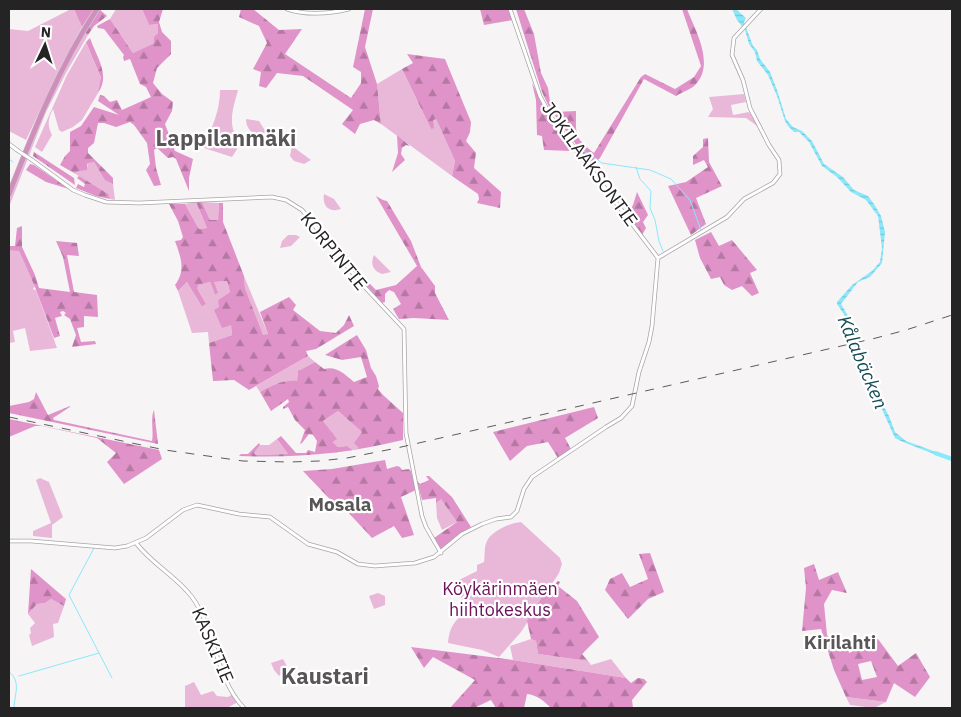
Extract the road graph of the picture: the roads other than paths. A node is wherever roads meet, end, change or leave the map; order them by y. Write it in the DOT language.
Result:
graph roads {
  1 [pos="97,9"];
  2 [pos="287,9"];
  3 [pos="349,9"];
  4 [pos="510,9"];
  5 [pos="761,9"];
  6 [pos="9,144"];
  7 [pos="9,194"];
  8 [pos="658,258"];
  9 [pos="9,541"];
  10 [pos="136,542"];
  11 [pos="441,553"];
  12 [pos="244,708"];
  1 -- 7 [label="highway"];
  2 -- 3 [label="street"];
  4 -- 8 [label="street, JOKILAAKSONTIE"];
  5 -- 8 [label="street"];
  6 -- 11 [label="street, KORPINTIE, bridge"];
  8 -- 11 [label="street"];
  9 -- 10 [label="street"];
  10 -- 11 [label="street"];
  10 -- 12 [label="street, KASKITIE"];
}
